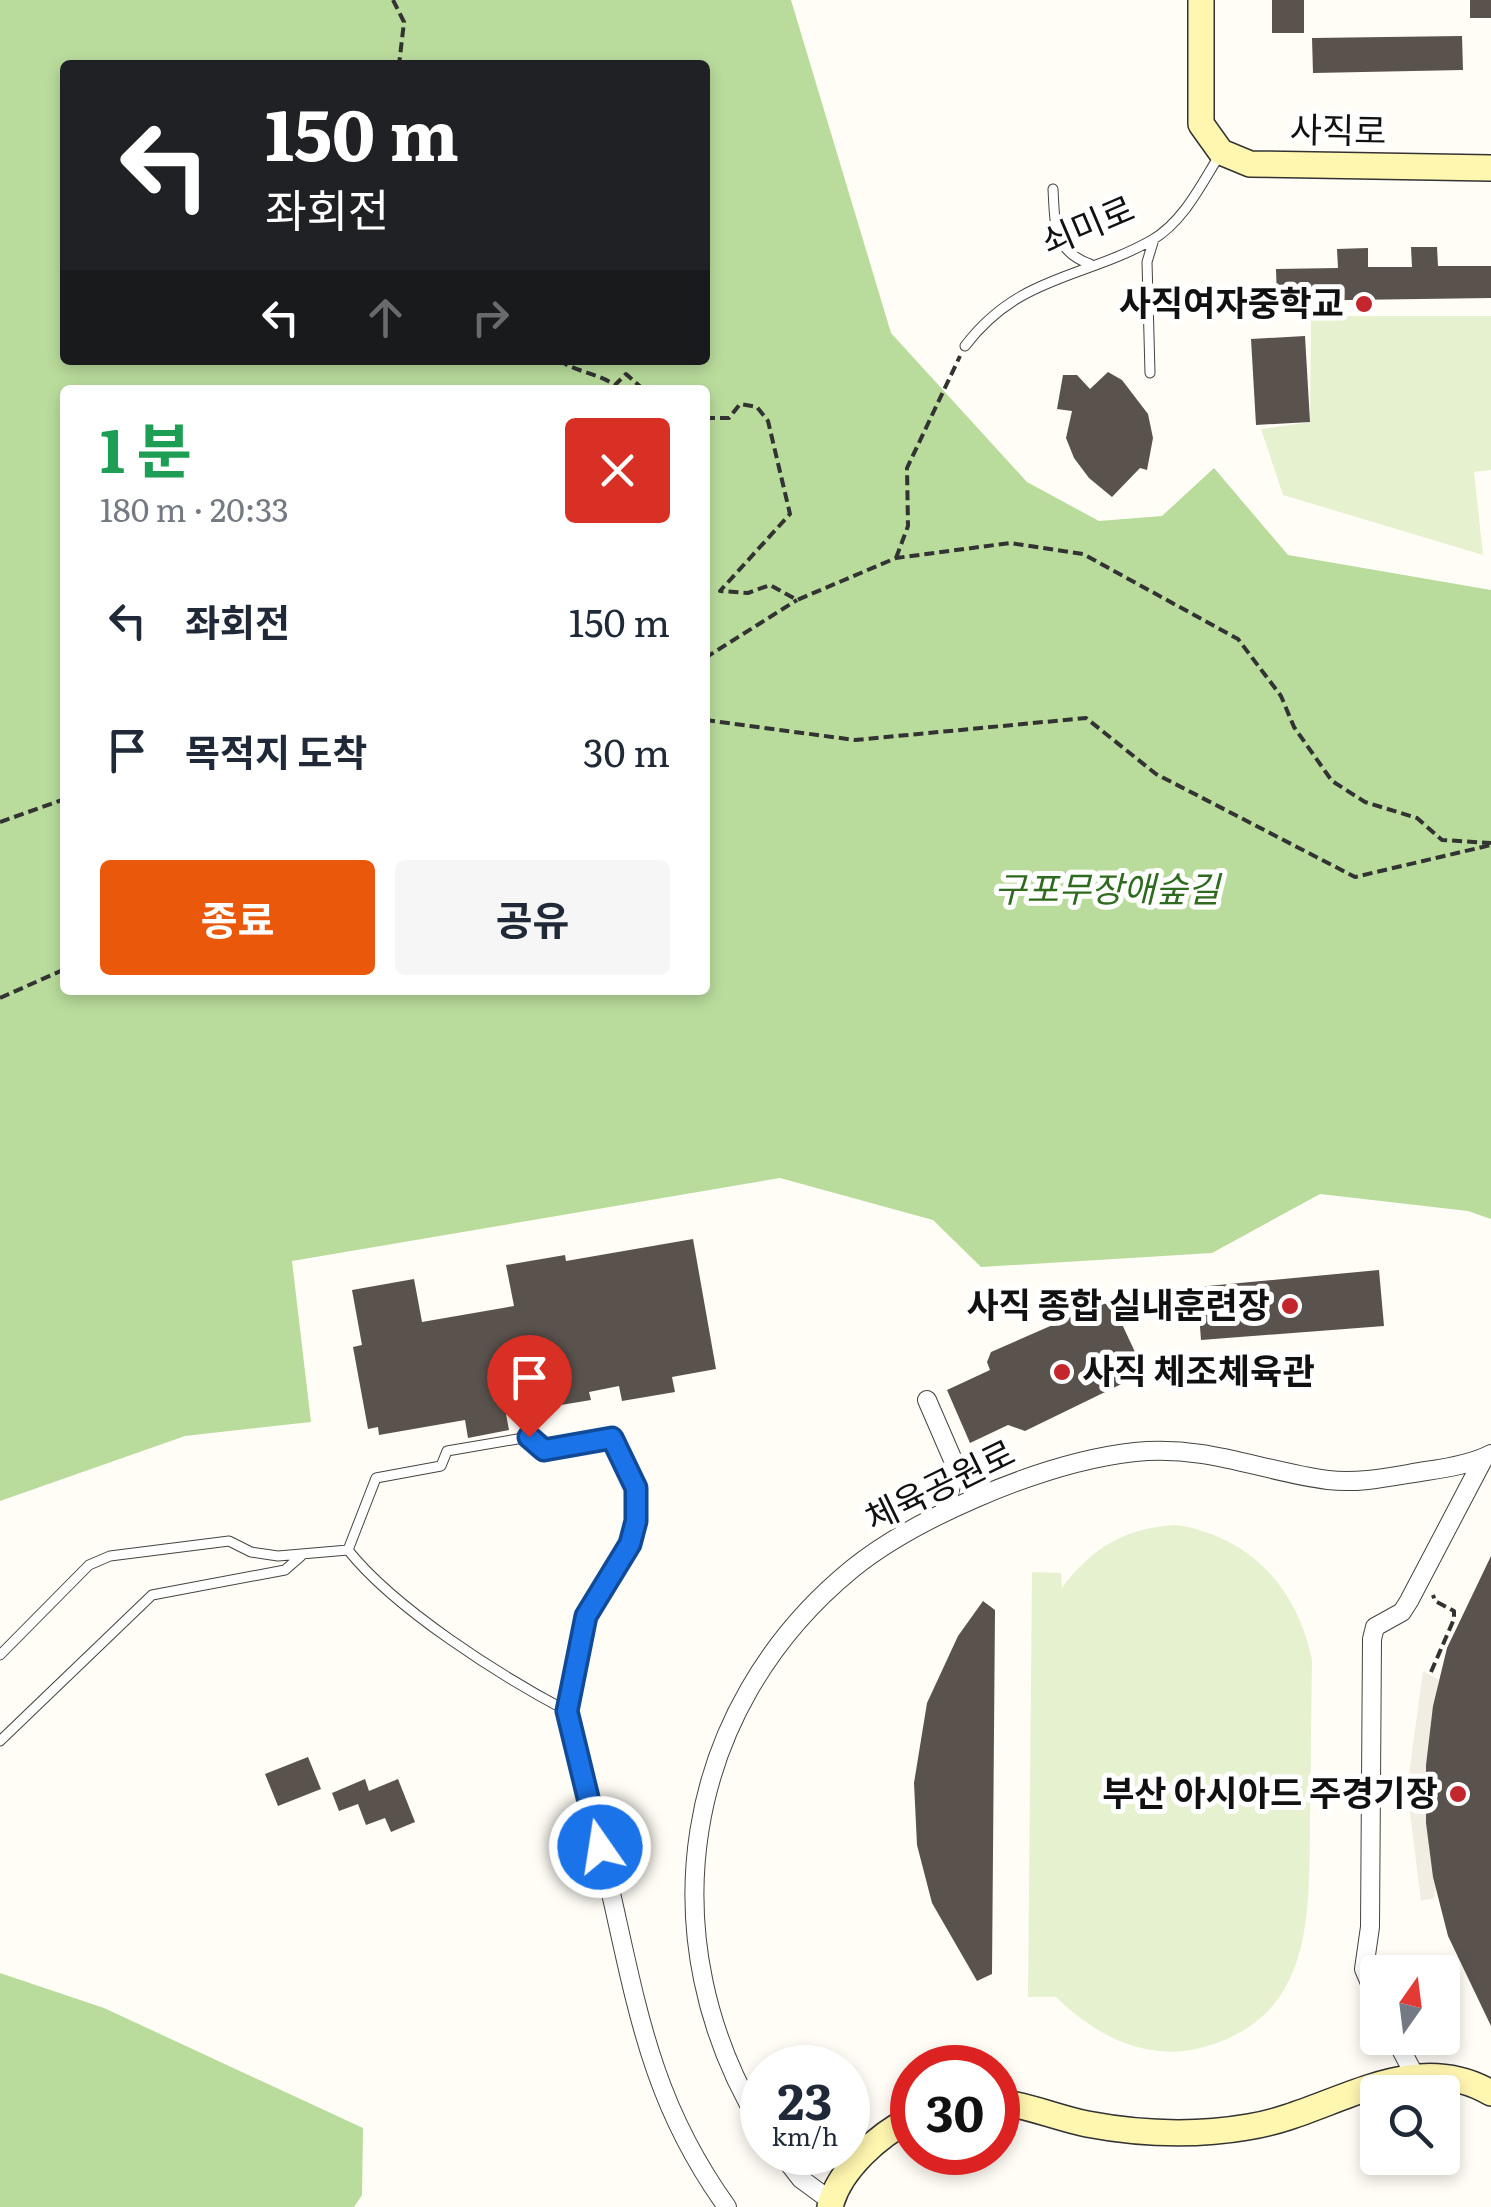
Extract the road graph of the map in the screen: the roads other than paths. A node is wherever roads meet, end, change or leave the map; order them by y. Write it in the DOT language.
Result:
graph roads {
  1 [pos="1201,0"];
  2 [pos="1221,152"];
  3 [pos="1491,168"];
  4 [pos="1053,189"];
  5 [pos="1154,240"];
  6 [pos="1090,264"];
  7 [pos="965,346"];
  8 [pos="1150,373"];
  9 [pos="928,1400"];
  10 [pos="1487,1456"];
  11 [pos="944,1512"];
  12 [pos="348,1550"];
  13 [pos="303,1554"];
  14 [pos="0,1655"];
  15 [pos="567,1711"];
  16 [pos="0,1741"];
  17 [pos="1366,1955"];
  18 [pos="1460,2081"];
  19 [pos="740,2084"];
  20 [pos="1360,2091"];
  21 [pos="1491,2093"];
  22 [pos="1020,2108"];
  23 [pos="890,2135"];
  24 [pos="798,2175"];
  25 [pos="830,2204"];
  26 [pos="727,2207"];
  1 -- 2 [label="street"];
  2 -- 3 [label="street, 사직로"];
  2 -- 5 [label="lane, 쇠미로"];
  4 -- 6 [label="lane"];
  5 -- 6 [label="lane, 쇠미로"];
  5 -- 8 [label="lane"];
  6 -- 7 [label="lane, 쇠미로"];
  9 -- 11 [label="street"];
  10 -- 11 [label="street, 체육공원로"];
  10 -- 17 [label="street"];
  11 -- 19 [label="street, 체육공원로"];
  12 -- 13 [label="lane"];
  12 -- 15 [label="lane"];
  12 -- 15 [label="lane"];
  13 -- 14 [label="lane"];
  13 -- 16 [label="lane"];
  15 -- 26 [label="street"];
  18 -- 21 [label="street"];
  20 -- 22 [label="street"];
  23 -- 25 [label="street"];
  24 -- 25 [label="street"];
}
